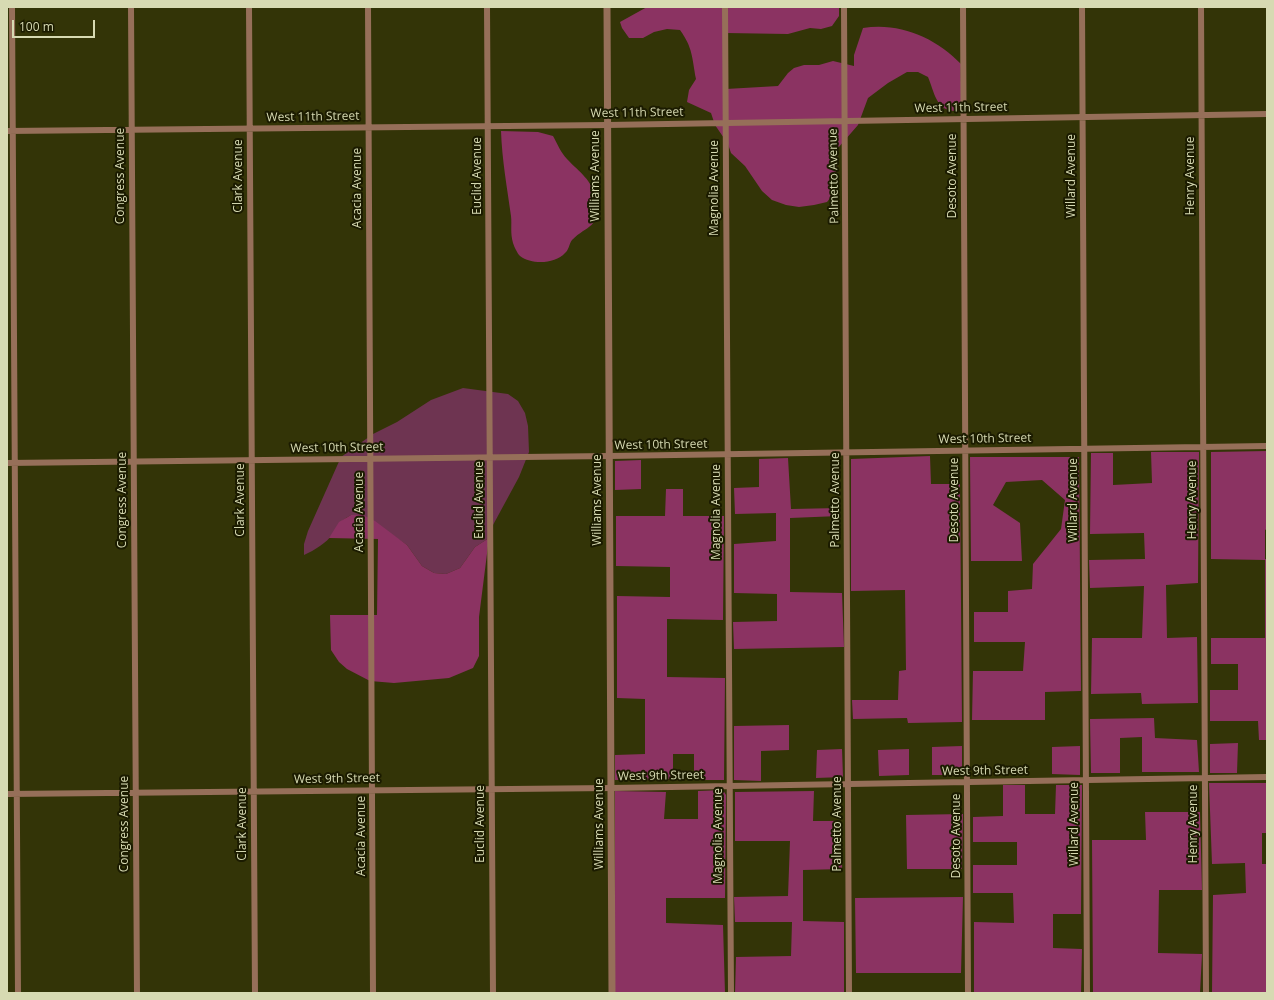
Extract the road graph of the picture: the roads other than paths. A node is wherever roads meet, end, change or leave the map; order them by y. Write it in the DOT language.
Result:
graph roads {
  1 [pos="12,7"];
  2 [pos="130,7"];
  3 [pos="249,7"];
  4 [pos="368,7"];
  5 [pos="488,7"];
  6 [pos="607,7"];
  7 [pos="725,7"];
  8 [pos="844,7"];
  9 [pos="963,7"];
  10 [pos="1082,7"];
  11 [pos="1201,7"];
  12 [pos="1267,114"];
  13 [pos="1202,116"];
  14 [pos="1083,118"];
  15 [pos="964,119"];
  16 [pos="845,121"];
  17 [pos="726,123"];
  18 [pos="607,125"];
  19 [pos="488,126"];
  20 [pos="369,128"];
  21 [pos="250,129"];
  22 [pos="131,130"];
  23 [pos="10,131"];
  24 [pos="1267,446"];
  25 [pos="1204,447"];
  26 [pos="1085,449"];
  27 [pos="966,450"];
  28 [pos="847,452"];
  29 [pos="728,454"];
  30 [pos="609,456"];
  31 [pos="490,458"];
  32 [pos="371,459"];
  33 [pos="252,460"];
  34 [pos="133,461"];
  35 [pos="7,462"];
  36 [pos="14,462"];
  37 [pos="1267,777"];
  38 [pos="1205,778"];
  39 [pos="1086,780"];
  40 [pos="968,782"];
  41 [pos="848,784"];
  42 [pos="729,786"];
  43 [pos="611,788"];
  44 [pos="492,789"];
  45 [pos="372,790"];
  46 [pos="254,791"];
  47 [pos="135,793"];
  48 [pos="7,794"];
  49 [pos="16,794"];
  50 [pos="18,993"];
  51 [pos="137,993"];
  52 [pos="255,993"];
  53 [pos="373,993"];
  54 [pos="493,993"];
  55 [pos="612,993"];
  56 [pos="730,993"];
  57 [pos="850,993"];
  58 [pos="968,993"];
  59 [pos="1087,993"];
  60 [pos="1206,993"];
  1 -- 23 [label="street"];
  2 -- 22 [label="street, Congress Avenue"];
  3 -- 21 [label="street, Clark Avenue"];
  4 -- 20 [label="street, Acacia Avenue"];
  5 -- 19 [label="street, Euclid Avenue"];
  6 -- 18 [label="street, Williams Avenue"];
  7 -- 17 [label="street, Magnolia Avenue"];
  8 -- 16 [label="street, Palmetto Avenue"];
  9 -- 15 [label="street, Desoto Avenue"];
  10 -- 14 [label="street, Willard Avenue"];
  11 -- 13 [label="street, Henry Avenue"];
  12 -- 13 [label="street, West 11th Street"];
  13 -- 14 [label="street, West 11th Street"];
  13 -- 25 [label="street, Henry Avenue"];
  14 -- 15 [label="street, West 11th Street"];
  14 -- 26 [label="street, Willard Avenue"];
  15 -- 16 [label="street, West 11th Street"];
  15 -- 27 [label="street, Desoto Avenue"];
  16 -- 17 [label="street, West 11th Street"];
  16 -- 28 [label="street, Palmetto Avenue"];
  17 -- 18 [label="street, West 11th Street"];
  17 -- 29 [label="street, Magnolia Avenue"];
  18 -- 19 [label="street, West 11th Street"];
  18 -- 30 [label="street, Williams Avenue"];
  19 -- 20 [label="street, West 11th Street"];
  19 -- 31 [label="street, Euclid Avenue"];
  20 -- 21 [label="street, West 11th Street"];
  20 -- 32 [label="street, Acacia Avenue"];
  21 -- 22 [label="street, West 11th Street"];
  21 -- 33 [label="street, Clark Avenue"];
  22 -- 23 [label="street, West 11th Street"];
  22 -- 34 [label="street, Congress Avenue"];
  23 -- 36 [label="street"];
  24 -- 25 [label="street, West 10th Street"];
  25 -- 26 [label="street, West 10th Street"];
  25 -- 38 [label="street, Henry Avenue"];
  26 -- 27 [label="street, West 10th Street"];
  26 -- 39 [label="street, Willard Avenue"];
  27 -- 28 [label="street, West 10th Street"];
  27 -- 40 [label="street, Desoto Avenue"];
  28 -- 29 [label="street, West 10th Street"];
  28 -- 41 [label="street, Palmetto Avenue"];
  29 -- 30 [label="street, West 10th Street"];
  29 -- 42 [label="street, Magnolia Avenue"];
  30 -- 31 [label="street, West 10th Street"];
  30 -- 43 [label="street, Williams Avenue"];
  31 -- 32 [label="street, West 10th Street"];
  31 -- 44 [label="street, Euclid Avenue"];
  32 -- 33 [label="street, West 10th Street"];
  32 -- 45 [label="street, Acacia Avenue"];
  33 -- 34 [label="street, West 10th Street"];
  33 -- 46 [label="street, Clark Avenue"];
  34 -- 36 [label="street, West 10th Street"];
  34 -- 47 [label="street, Congress Avenue"];
  35 -- 36 [label="street, West 10th Street"];
  36 -- 49 [label="street"];
  37 -- 38 [label="street, West 9th Street"];
  38 -- 39 [label="street, West 9th Street"];
  38 -- 60 [label="street, Henry Avenue"];
  39 -- 40 [label="street, West 9th Street"];
  39 -- 59 [label="street, Willard Avenue"];
  40 -- 41 [label="street, West 9th Street"];
  40 -- 58 [label="street, Desoto Avenue"];
  41 -- 42 [label="street, West 9th Street"];
  41 -- 57 [label="street, Palmetto Avenue"];
  42 -- 43 [label="street, West 9th Street"];
  42 -- 56 [label="street, Magnolia Avenue"];
  43 -- 44 [label="street, West 9th Street"];
  43 -- 55 [label="street, Williams Avenue"];
  44 -- 45 [label="street, West 9th Street"];
  44 -- 54 [label="street, Euclid Avenue"];
  45 -- 46 [label="street, West 9th Street"];
  45 -- 53 [label="street, Acacia Avenue"];
  46 -- 47 [label="street, West 9th Street"];
  46 -- 52 [label="street, Clark Avenue"];
  47 -- 49 [label="street, West 9th Street"];
  47 -- 51 [label="street, Congress Avenue"];
  48 -- 49 [label="street, West 9th Street"];
  49 -- 50 [label="street"];
}
